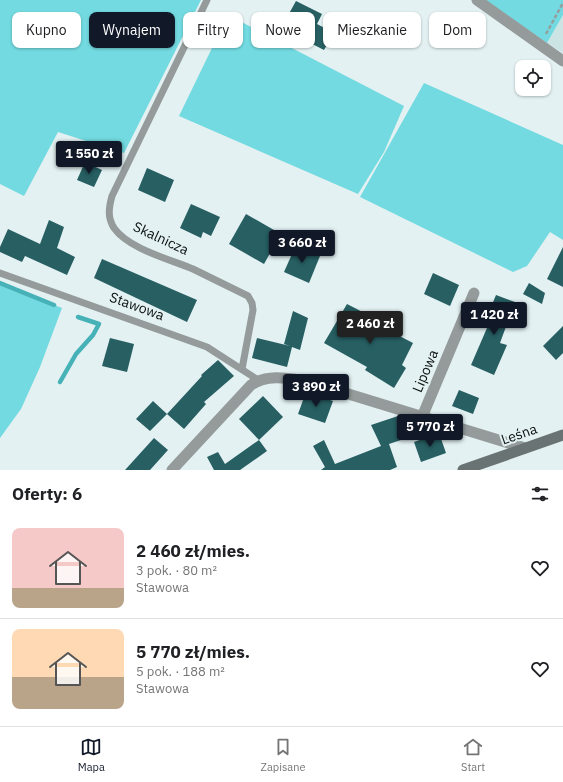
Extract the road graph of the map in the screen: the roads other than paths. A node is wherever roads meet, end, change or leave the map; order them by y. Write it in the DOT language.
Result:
graph roads {
  1 [pos="207,0"];
  2 [pos="476,0"];
  3 [pos="563,61"];
  4 [pos="0,272"];
  5 [pos="474,293"];
  6 [pos="242,369"];
  7 [pos="258,380"];
  8 [pos="422,417"];
  9 [pos="563,435"];
  10 [pos="525,448"];
  11 [pos="172,470"];
  12 [pos="463,470"];
  1 -- 6 [label="lane, Skalnicza"];
  2 -- 3 [label="street"];
  4 -- 6 [label="lane, Stawowa"];
  5 -- 8 [label="street, Lipowa"];
  6 -- 7 [label="lane, Stawowa"];
  7 -- 8 [label="street"];
  7 -- 11 [label="street"];
  8 -- 10 [label="street"];
  9 -- 10 [label="main road, Leśna"];
  10 -- 12 [label="main road, Leśna"];
}
